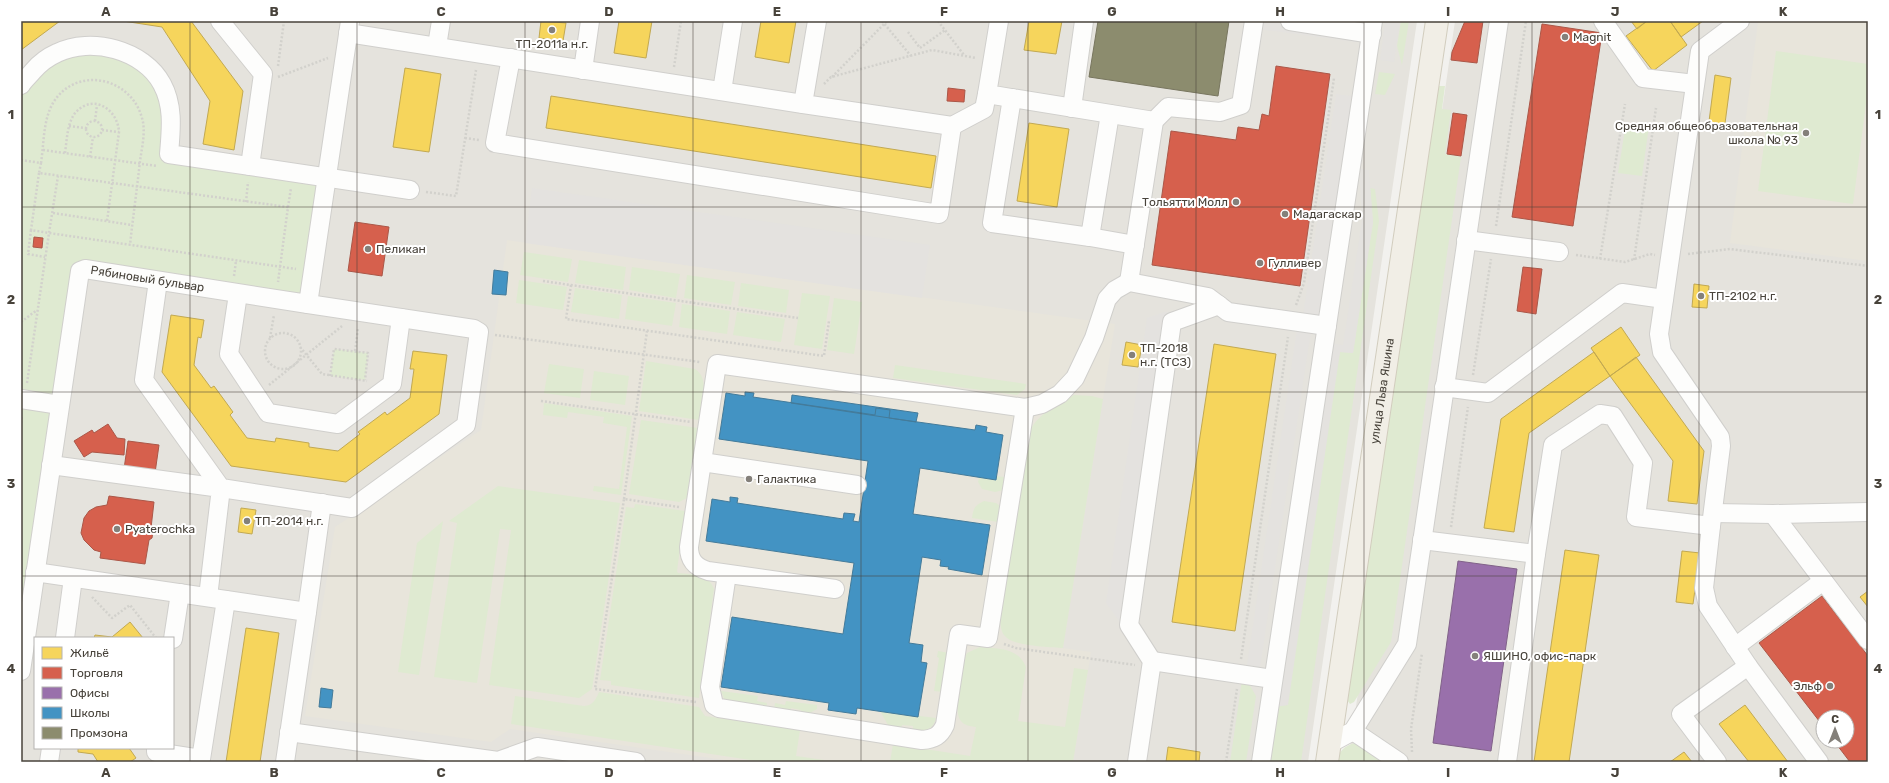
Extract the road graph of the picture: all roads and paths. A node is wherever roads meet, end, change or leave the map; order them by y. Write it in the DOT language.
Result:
graph roads {
  1 [pos="220,21"];
  2 [pos="284,21"];
  3 [pos="441,21"];
  4 [pos="590,21"];
  5 [pos="681,21"];
  6 [pos="733,21"];
  7 [pos="817,21"];
  8 [pos="887,21"];
  9 [pos="938,21"];
  10 [pos="999,21"];
  11 [pos="1084,21"];
  12 [pos="1254,21"];
  13 [pos="1290,21"];
  14 [pos="1437,21"];
  15 [pos="1499,21"];
  16 [pos="1603,21"];
  17 [pos="1740,21"];
  18 [pos="883,22"];
  19 [pos="349,27"];
  20 [pos="1372,27"];
  21 [pos="945,30"];
  22 [pos="908,32"];
  23 [pos="437,46"];
  24 [pos="345,51"];
  25 [pos="478,53"];
  26 [pos="911,56"];
  27 [pos="964,56"];
  28 [pos="511,58"];
  29 [pos="992,62"];
  30 [pos="583,70"];
  31 [pos="831,77"];
  32 [pos="1334,78"];
  33 [pos="671,83"];
  34 [pos="1695,84"];
  35 [pos="21,85"];
  36 [pos="722,91"];
  37 [pos="987,94"];
  38 [pos="1012,98"];
  39 [pos="803,104"];
  40 [pos="1625,104"];
  41 [pos="97,105"];
  42 [pos="1072,108"];
  43 [pos="1656,108"];
  44 [pos="1110,114"];
  45 [pos="95,121"];
  46 [pos="1154,121"];
  47 [pos="69,126"];
  48 [pos="952,126"];
  49 [pos="86,128"];
  50 [pos="102,130"];
  51 [pos="119,132"];
  52 [pos="93,137"];
  53 [pos="43,150"];
  54 [pos="65,153"];
  55 [pos="90,156"];
  56 [pos="21,160"];
  57 [pos="115,160"];
  58 [pos="40,162"];
  59 [pos="140,164"];
  60 [pos="153,166"];
  61 [pos="249,172"];
  62 [pos="39,173"];
  63 [pos="58,176"];
  64 [pos="326,177"];
  65 [pos="112,184"];
  66 [pos="137,186"];
  67 [pos="410,190"];
  68 [pos="246,202"];
  69 [pos="53,213"];
  70 [pos="108,221"];
  71 [pos="132,225"];
  72 [pos="31,230"];
  73 [pos="1090,237"];
  74 [pos="1466,240"];
  75 [pos="130,245"];
  76 [pos="1135,245"];
  77 [pos="1730,249"];
  78 [pos="1559,252"];
  79 [pos="45,257"];
  80 [pos="1600,259"];
  81 [pos="1868,266"];
  82 [pos="158,281"];
  83 [pos="543,281"];
  84 [pos="1129,282"];
  85 [pos="571,285"];
  86 [pos="238,294"];
  87 [pos="276,300"];
  88 [pos="1664,300"];
  89 [pos="308,304"];
  90 [pos="1219,305"];
  91 [pos="38,310"];
  92 [pos="360,312"];
  93 [pos="401,318"];
  94 [pos="798,318"];
  95 [pos="829,321"];
  96 [pos="1290,321"];
  97 [pos="21,322"];
  98 [pos="1327,326"];
  99 [pos="647,331"];
  100 [pos="479,332"];
  101 [pos="270,338"];
  102 [pos="300,346"];
  103 [pos="356,351"];
  104 [pos="306,354"];
  105 [pos="644,355"];
  106 [pos="295,363"];
  107 [pos="717,364"];
  108 [pos="330,376"];
  109 [pos="365,380"];
  110 [pos="392,384"];
  111 [pos="1444,386"];
  112 [pos="257,395"];
  113 [pos="21,399"];
  114 [pos="541,401"];
  115 [pos="60,405"];
  116 [pos="1025,408"];
  117 [pos="636,414"];
  118 [pos="708,424"];
  119 [pos="702,462"];
  120 [pos="51,465"];
  121 [pos="857,485"];
  122 [pos="221,488"];
  123 [pos="624,499"];
  124 [pos="322,503"];
  125 [pos="695,509"];
  126 [pos="1868,512"];
  127 [pos="1773,514"];
  128 [pos="1712,520"];
  129 [pos="1422,540"];
  130 [pos="1536,554"];
  131 [pos="35,572"];
  132 [pos="727,574"];
  133 [pos="73,578"];
  134 [pos="1823,581"];
  135 [pos="835,589"];
  136 [pos="180,593"];
  137 [pos="208,597"];
  138 [pos="226,600"];
  139 [pos="306,612"];
  140 [pos="65,637"];
  141 [pos="155,637"];
  142 [pos="173,637"];
  143 [pos="988,638"];
  144 [pos="1868,640"];
  145 [pos="1735,647"];
  146 [pos="1152,664"];
  147 [pos="1748,666"];
  148 [pos="21,671"];
  149 [pos="1239,674"];
  150 [pos="1273,679"];
  151 [pos="714,705"];
  152 [pos="1353,731"];
  153 [pos="289,732"];
  154 [pos="51,749"];
  155 [pos="156,749"];
  156 [pos="1328,753"];
  157 [pos="536,755"];
  158 [pos="201,760"];
  159 [pos="49,762"];
  160 [pos="285,762"];
  161 [pos="636,762"];
  162 [pos="1137,762"];
  163 [pos="1226,762"];
  164 [pos="1261,762"];
  165 [pos="1399,762"];
  166 [pos="1507,762"];
  167 [pos="1717,762"];
  168 [pos="1820,762"];
  1 -- 61 [label="street"];
  2 -- 24 [label="path"];
  3 -- 23 [label="street"];
  4 -- 30 [label="street"];
  5 -- 33 [label="path"];
  6 -- 36 [label="street"];
  7 -- 39 [label="street"];
  8 -- 18 [label="path"];
  9 -- 21 [label="path"];
  10 -- 29 [label="street"];
  11 -- 42 [label="street"];
  12 -- 46 [label="street"];
  13 -- 20 [label="street"];
  14 -- 156 [label="main road, улица Льва Яшина"];
  15 -- 74 [label="street"];
  16 -- 34 [label="street"];
  17 -- 34 [label="street"];
  18 -- 26 [label="path"];
  18 -- 31 [label="path"];
  19 -- 23 [label="street"];
  19 -- 24 [label="street"];
  20 -- 98 [label="street"];
  21 -- 22 [label="path"];
  21 -- 27 [label="path"];
  23 -- 25 [label="street"];
  24 -- 64 [label="street"];
  25 -- 28 [label="street"];
  25 -- 67 [label="path"];
  26 -- 27 [label="path"];
  26 -- 31 [label="path"];
  27 -- 29 [label="path"];
  28 -- 30 [label="street"];
  28 -- 48 [label="street"];
  29 -- 37 [label="street"];
  30 -- 33 [label="street"];
  31 -- 39 [label="path"];
  32 -- 96 [label="path"];
  33 -- 36 [label="street"];
  34 -- 88 [label="street"];
  35 -- 61 [label="street"];
  36 -- 39 [label="street"];
  37 -- 38 [label="street"];
  37 -- 48 [label="street"];
  38 -- 42 [label="street"];
  38 -- 73 [label="street"];
  39 -- 48 [label="street"];
  40 -- 80 [label="path"];
  41 -- 45 [label="path"];
  41 -- 47 [label="path"];
  41 -- 51 [label="path"];
  42 -- 44 [label="street"];
  43 -- 80 [label="path"];
  44 -- 46 [label="street"];
  44 -- 73 [label="street"];
  45 -- 49 [label="path"];
  45 -- 50 [label="path"];
  46 -- 76 [label="street"];
  47 -- 49 [label="path"];
  47 -- 54 [label="path"];
  49 -- 52 [label="path"];
  50 -- 51 [label="path"];
  50 -- 52 [label="path"];
  51 -- 57 [label="path"];
  52 -- 55 [label="path"];
  53 -- 54 [label="path"];
  53 -- 58 [label="path"];
  53 -- 59 [label="path"];
  54 -- 55 [label="path"];
  55 -- 57 [label="path"];
  56 -- 58 [label="path"];
  57 -- 59 [label="path"];
  57 -- 65 [label="path"];
  58 -- 62 [label="path"];
  59 -- 60 [label="path"];
  59 -- 66 [label="path"];
  61 -- 64 [label="street"];
  61 -- 68 [label="path"];
  62 -- 63 [label="path"];
  62 -- 72 [label="path"];
  63 -- 65 [label="path"];
  63 -- 69 [label="path"];
  64 -- 67 [label="street"];
  64 -- 89 [label="street"];
  65 -- 66 [label="path"];
  65 -- 70 [label="path"];
  66 -- 68 [label="path"];
  66 -- 71 [label="path"];
  68 -- 87 [label="path"];
  69 -- 70 [label="path"];
  69 -- 72 [label="path"];
  70 -- 71 [label="path"];
  71 -- 75 [label="path"];
  72 -- 79 [label="path"];
  73 -- 76 [label="street"];
  74 -- 78 [label="street"];
  74 -- 111 [label="street"];
  76 -- 84 [label="street"];
  77 -- 81 [label="path"];
  78 -- 80 [label="path"];
  82 -- 86 [label="street, Рябиновый бульвар"];
  82 -- 115 [label="street, Рябиновый бульвар"];
  82 -- 122 [label="street"];
  83 -- 85 [label="path"];
  84 -- 90 [label="street"];
  84 -- 116 [label="street"];
  85 -- 94 [label="path"];
  85 -- 99 [label="path"];
  86 -- 87 [label="street, Рябиновый бульвар"];
  86 -- 112 [label="street"];
  87 -- 89 [label="street, Рябиновый бульвар"];
  87 -- 101 [label="path"];
  88 -- 111 [label="street"];
  88 -- 128 [label="street"];
  89 -- 92 [label="street, Рябиновый бульвар"];
  90 -- 96 [label="street"];
  90 -- 146 [label="street"];
  91 -- 97 [label="path"];
  92 -- 93 [label="street, Рябиновый бульвар"];
  92 -- 103 [label="path"];
  92 -- 104 [label="path"];
  93 -- 100 [label="street, Рябиновый бульвар"];
  93 -- 110 [label="street"];
  95 -- 99 [label="path"];
  96 -- 98 [label="street"];
  96 -- 149 [label="path"];
  98 -- 150 [label="street"];
  99 -- 105 [label="path"];
  100 -- 105 [label="path"];
  100 -- 124 [label="street"];
  101 -- 102 [label="path"];
  101 -- 106 [label="path"];
  102 -- 104 [label="path"];
  102 -- 106 [label="path"];
  103 -- 108 [label="path"];
  103 -- 109 [label="path"];
  104 -- 106 [label="path"];
  104 -- 108 [label="path"];
  105 -- 107 [label="path"];
  105 -- 117 [label="path"];
  106 -- 112 [label="path"];
  107 -- 116 [label="street"];
  107 -- 118 [label="street"];
  108 -- 109 [label="path"];
  109 -- 110 [label="path"];
  110 -- 112 [label="street"];
  111 -- 129 [label="street"];
  113 -- 115 [label="street"];
  114 -- 117 [label="path"];
  115 -- 120 [label="street, Рябиновый бульвар"];
  116 -- 143 [label="street"];
  117 -- 118 [label="path"];
  117 -- 123 [label="path"];
  118 -- 119 [label="street"];
  119 -- 121 [label="street"];
  119 -- 125 [label="street"];
  120 -- 122 [label="street"];
  120 -- 131 [label="street, Рябиновый бульвар"];
  122 -- 124 [label="street"];
  122 -- 137 [label="street"];
  123 -- 125 [label="path"];
  123 -- 151 [label="path"];
  124 -- 139 [label="street"];
  125 -- 132 [label="street"];
  126 -- 127 [label="street"];
  127 -- 128 [label="street"];
  127 -- 134 [label="street"];
  128 -- 130 [label="street"];
  128 -- 145 [label="street"];
  129 -- 130 [label="street"];
  129 -- 152 [label="street"];
  130 -- 166 [label="street"];
  131 -- 133 [label="street"];
  131 -- 148 [label="street, Рябиновый бульвар"];
  132 -- 135 [label="street"];
  132 -- 151 [label="street"];
  133 -- 136 [label="street"];
  133 -- 140 [label="street"];
  133 -- 141 [label="path"];
  134 -- 144 [label="street"];
  134 -- 145 [label="street"];
  136 -- 137 [label="street"];
  136 -- 142 [label="street"];
  137 -- 138 [label="street"];
  138 -- 139 [label="street"];
  138 -- 158 [label="street"];
  139 -- 153 [label="street"];
  143 -- 146 [label="path"];
  143 -- 151 [label="street"];
  145 -- 147 [label="street"];
  146 -- 149 [label="street"];
  146 -- 162 [label="street"];
  147 -- 167 [label="street"];
  147 -- 168 [label="street"];
  149 -- 150 [label="street"];
  149 -- 163 [label="path"];
  150 -- 164 [label="street"];
  152 -- 156 [label="street"];
  152 -- 165 [label="street"];
  153 -- 157 [label="street"];
  153 -- 160 [label="street"];
  154 -- 159 [label="street"];
  155 -- 158 [label="street"];
  157 -- 161 [label="street"];
}
